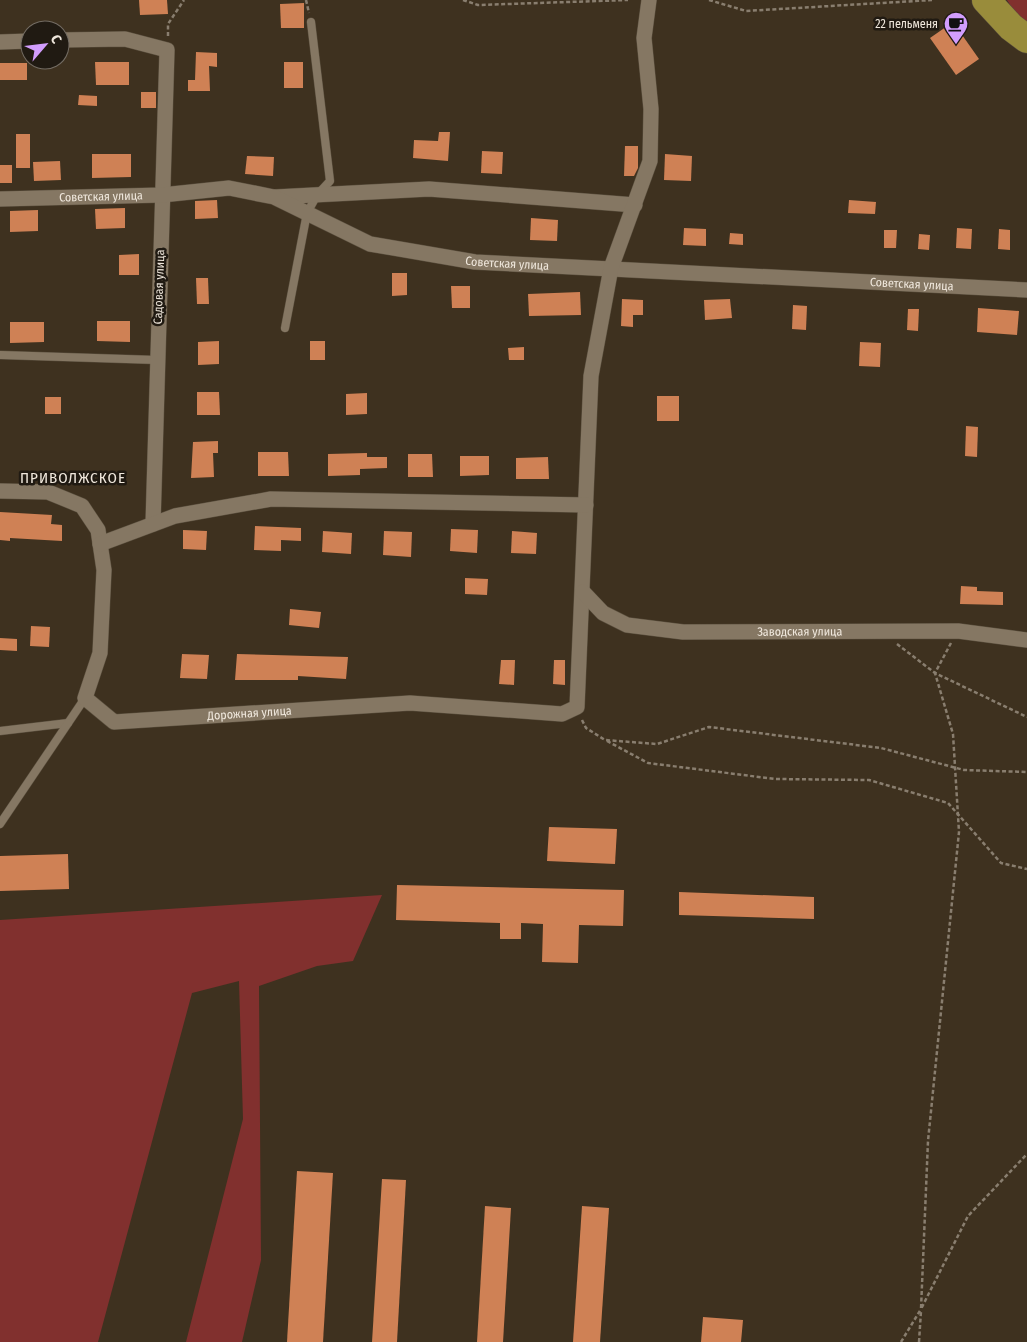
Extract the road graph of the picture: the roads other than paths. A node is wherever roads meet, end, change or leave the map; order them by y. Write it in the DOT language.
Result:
graph roads {
  1 [pos="649,0"];
  2 [pos="311,22"];
  3 [pos="70,40"];
  4 [pos="20,41"];
  5 [pos="0,42"];
  6 [pos="162,194"];
  7 [pos="317,195"];
  8 [pos="274,197"];
  9 [pos="0,199"];
  10 [pos="635,205"];
  11 [pos="307,213"];
  12 [pos="612,268"];
  13 [pos="1027,290"];
  14 [pos="285,328"];
  15 [pos="0,355"];
  16 [pos="157,360"];
  17 [pos="0,491"];
  18 [pos="586,505"];
  19 [pos="153,524"];
  20 [pos="100,544"];
  21 [pos="583,592"];
  22 [pos="1027,640"];
  23 [pos="85,698"];
  24 [pos="68,723"];
  25 [pos="0,731"];
  26 [pos="0,824"];
  1 -- 10 [label="street"];
  2 -- 7 [label="lane"];
  3 -- 6 [label="street, Садовая улица"];
  4 -- 5 [label="street"];
  6 -- 8 [label="street, Советская улица"];
  6 -- 9 [label="street, Советская улица"];
  6 -- 16 [label="street, Садовая улица"];
  7 -- 8 [label="street"];
  7 -- 10 [label="street"];
  7 -- 11 [label="lane"];
  8 -- 11 [label="street, Советская улица"];
  10 -- 12 [label="street"];
  11 -- 12 [label="street, Советская улица"];
  11 -- 14 [label="lane"];
  12 -- 13 [label="street, Советская улица"];
  12 -- 18 [label="street"];
  15 -- 16 [label="lane"];
  16 -- 19 [label="street, Садовая улица"];
  17 -- 20 [label="street"];
  18 -- 19 [label="street"];
  18 -- 21 [label="street"];
  19 -- 20 [label="street"];
  20 -- 23 [label="street"];
  21 -- 22 [label="street, Заводская улица"];
  21 -- 23 [label="street, Дорожная улица"];
  23 -- 24 [label="lane"];
  24 -- 25 [label="lane"];
  24 -- 26 [label="lane"];
}
